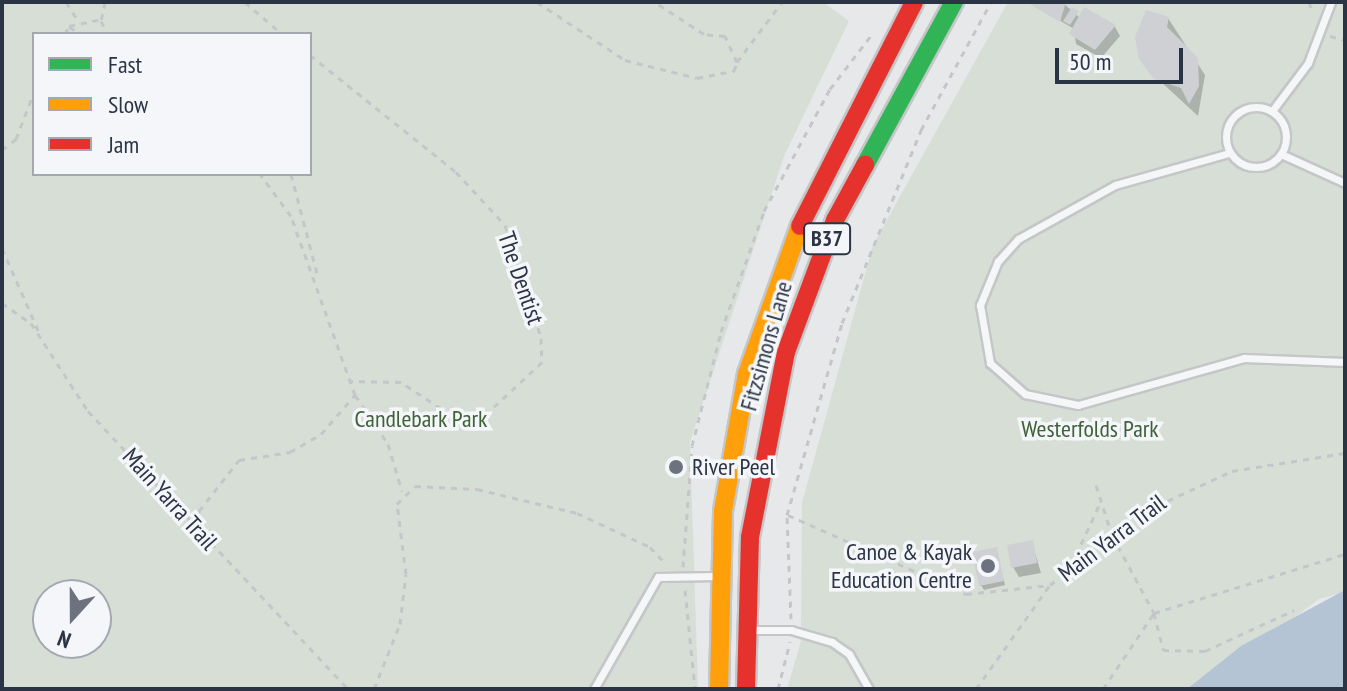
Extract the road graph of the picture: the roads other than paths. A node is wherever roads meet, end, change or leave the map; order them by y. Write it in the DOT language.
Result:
graph roads {
  1 [pos="914,2"];
  2 [pos="954,2"];
  3 [pos="1331,2"];
  4 [pos="891,43"];
  5 [pos="922,60"];
  6 [pos="1272,111"];
  7 [pos="1229,153"];
  8 [pos="1281,154"];
  9 [pos="1345,183"];
  10 [pos="1345,362"];
  11 [pos="718,576"];
  12 [pos="745,630"];
  13 [pos="594,689"];
  14 [pos="719,689"];
  15 [pos="746,689"];
  16 [pos="869,689"];
  1 -- 4 [label="main road, Fitzsimons Lane / B37"];
  2 -- 5 [label="main road, Fitzsimons Lane / B37"];
  3 -- 6 [label="lane"];
  4 -- 5 [label="main road"];
  4 -- 11 [label="main road, Fitzsimons Lane / B37"];
  5 -- 12 [label="main road, Fitzsimons Lane / B37"];
  6 -- 7 [label="lane"];
  6 -- 8 [label="lane"];
  7 -- 8 [label="lane"];
  7 -- 10 [label="lane"];
  8 -- 9 [label="lane"];
  11 -- 13 [label="lane"];
  11 -- 14 [label="main road, Fitzsimons Lane / B37"];
  12 -- 15 [label="main road, Fitzsimons Lane / B37"];
  12 -- 16 [label="lane"];
}
